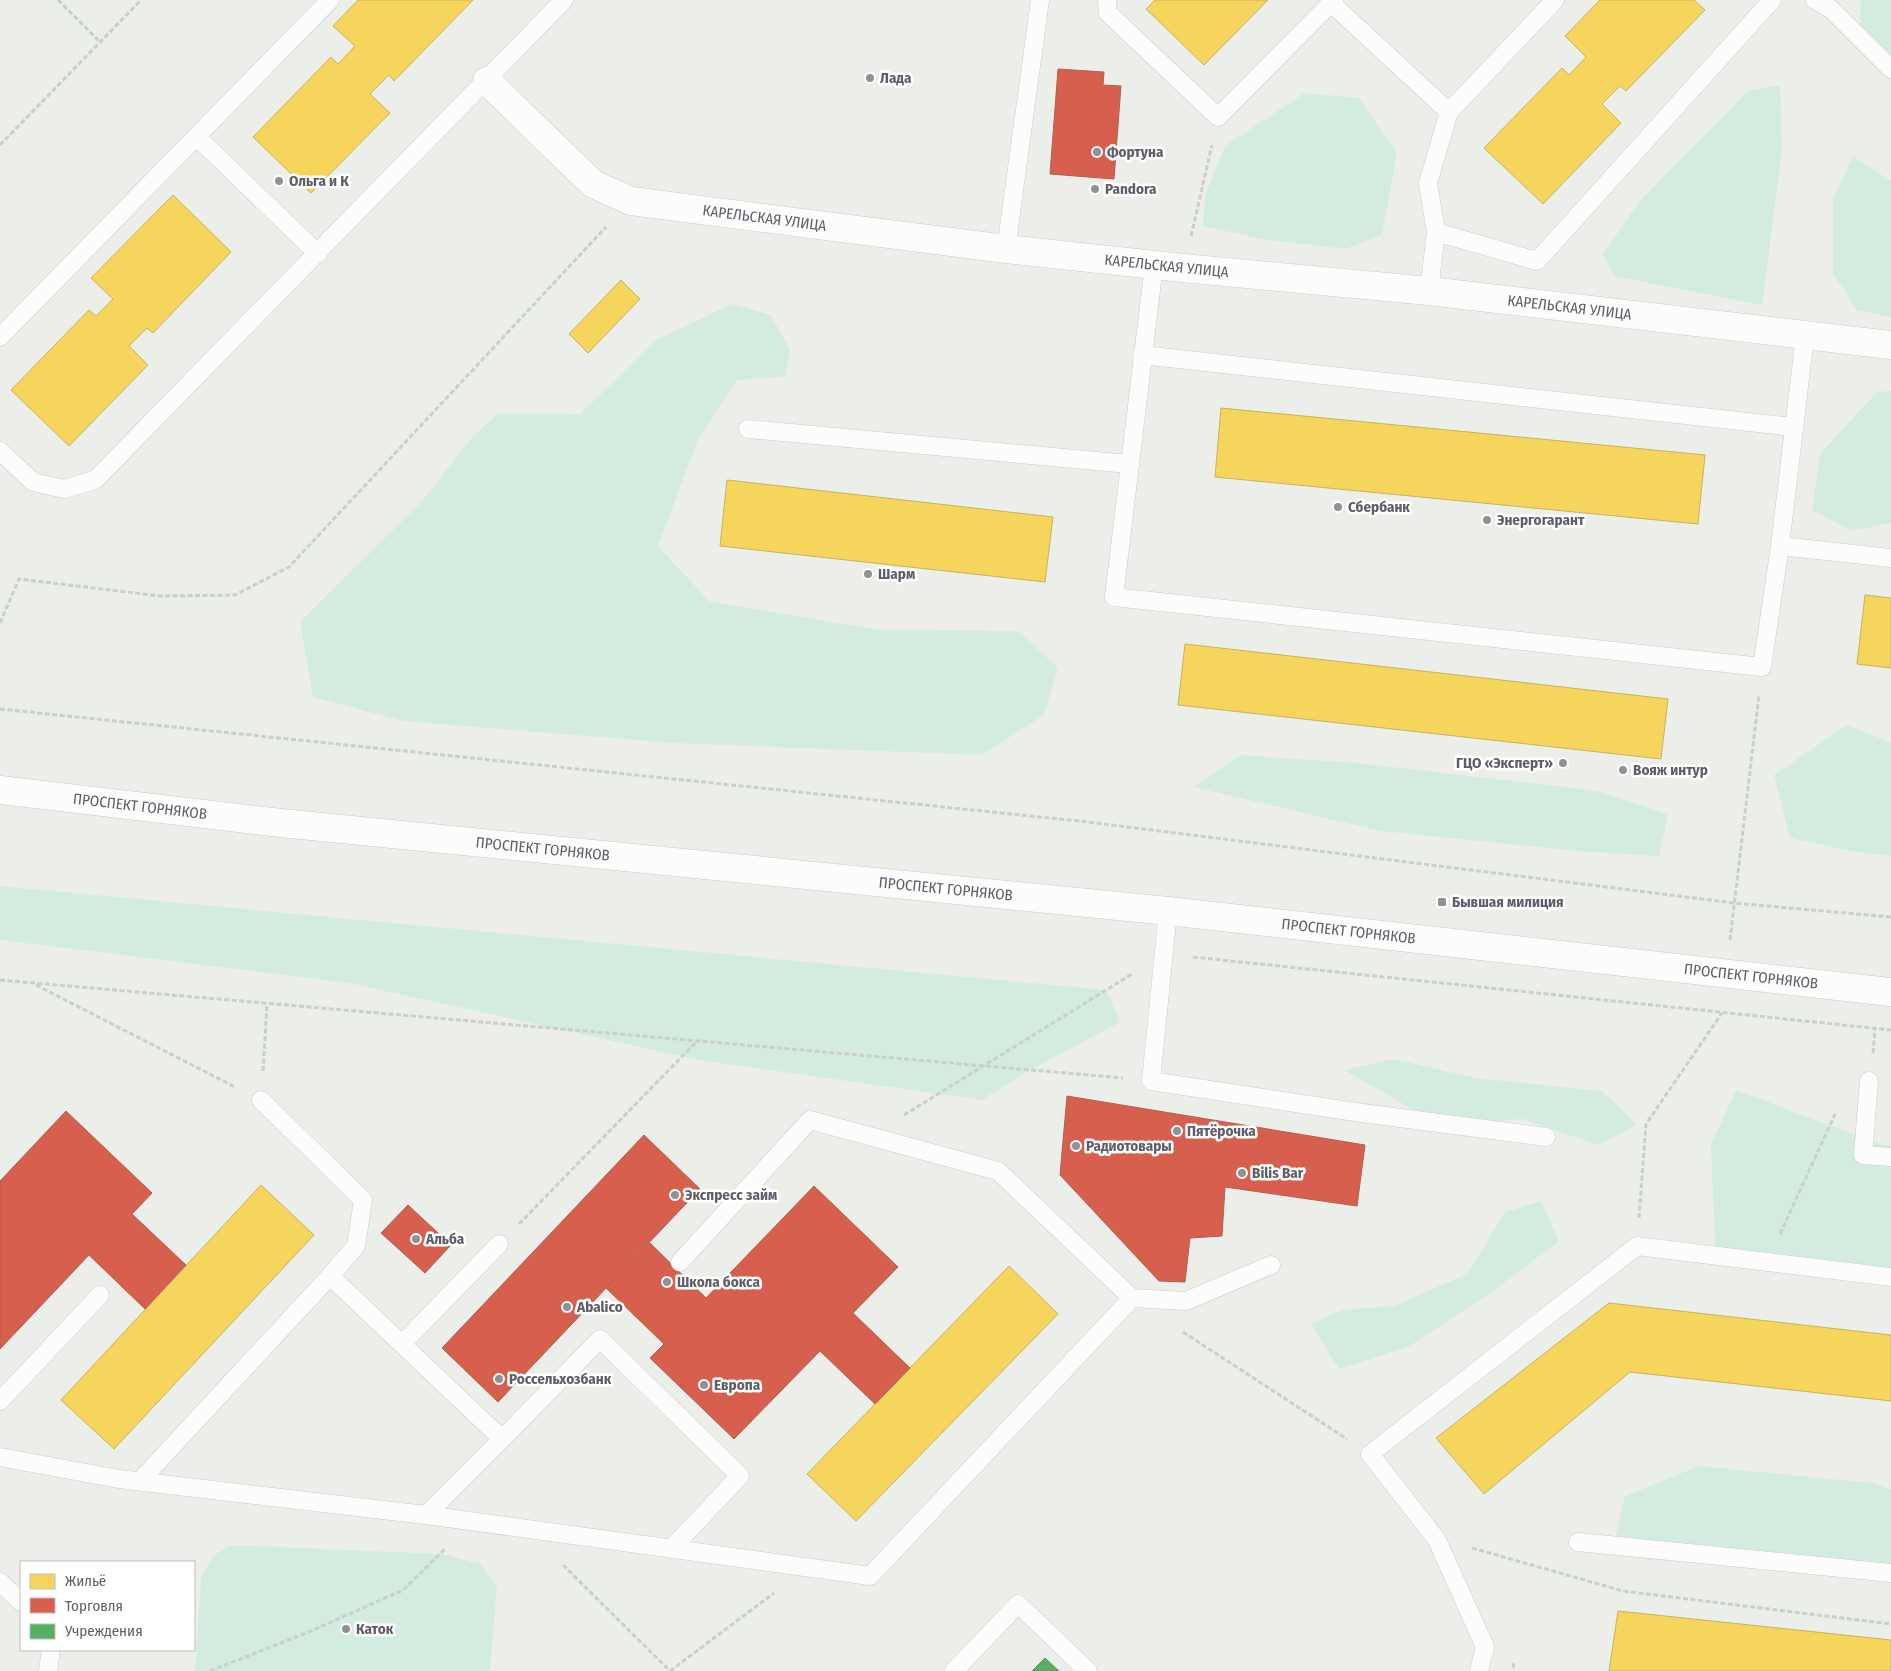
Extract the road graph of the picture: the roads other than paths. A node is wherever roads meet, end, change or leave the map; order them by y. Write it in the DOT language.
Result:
graph roads {
  1 [pos="330,0"];
  2 [pos="564,0"];
  3 [pos="1040,0"];
  4 [pos="1107,0"];
  5 [pos="1555,0"];
  6 [pos="1772,0"];
  7 [pos="1815,0"];
  8 [pos="1332,2"];
  9 [pos="1835,4"];
  10 [pos="1891,68"];
  11 [pos="487,81"];
  12 [pos="1448,112"];
  13 [pos="197,137"];
  14 [pos="1436,232"];
  15 [pos="1006,248"];
  16 [pos="318,254"];
  17 [pos="1154,264"];
  18 [pos="1430,291"];
  19 [pos="1805,336"];
  20 [pos="0,337"];
  21 [pos="1891,345"];
  22 [pos="1142,355"];
  23 [pos="1793,427"];
  24 [pos="748,429"];
  25 [pos="0,451"];
  26 [pos="1129,464"];
  27 [pos="1780,546"];
  28 [pos="1891,558"];
  29 [pos="0,790"];
  30 [pos="1168,911"];
  31 [pos="1891,992"];
  32 [pos="1869,1081"];
  33 [pos="261,1100"];
  34 [pos="1546,1137"];
  35 [pos="1891,1157"];
  36 [pos="499,1244"];
  37 [pos="680,1262"];
  38 [pos="1271,1265"];
  39 [pos="330,1276"];
  40 [pos="1891,1277"];
  41 [pos="100,1295"];
  42 [pos="1132,1298"];
  43 [pos="402,1344"];
  44 [pos="0,1401"];
  45 [pos="502,1439"];
  46 [pos="0,1457"];
  47 [pos="140,1481"];
  48 [pos="426,1515"];
  49 [pos="1578,1542"];
  50 [pos="671,1549"];
  51 [pos="1891,1573"];
  52 [pos="0,1582"];
  53 [pos="20,1601"];
  54 [pos="51,1651"];
  55 [pos="48,1671"];
  56 [pos="954,1671"];
  57 [pos="1088,1671"];
  58 [pos="1479,1671"];
  1 -- 13 [label="lane"];
  2 -- 11 [label="lane"];
  3 -- 15 [label="lane"];
  4 -- 8 [label="lane"];
  5 -- 12 [label="lane"];
  6 -- 14 [label="lane"];
  7 -- 9 [label="lane"];
  8 -- 12 [label="lane"];
  9 -- 10 [label="lane"];
  11 -- 15 [label="main road, КАРЕЛЬСКАЯ УЛИЦА"];
  11 -- 16 [label="lane"];
  12 -- 14 [label="lane"];
  13 -- 16 [label="lane"];
  13 -- 20 [label="lane"];
  14 -- 18 [label="lane"];
  15 -- 17 [label="main road, КАРЕЛЬСКАЯ УЛИЦА"];
  16 -- 25 [label="lane"];
  17 -- 18 [label="main road, КАРЕЛЬСКАЯ УЛИЦА"];
  17 -- 22 [label="lane"];
  18 -- 19 [label="main road, КАРЕЛЬСКАЯ УЛИЦА"];
  19 -- 21 [label="main road, КАРЕЛЬСКАЯ УЛИЦА"];
  19 -- 23 [label="lane"];
  22 -- 23 [label="lane"];
  22 -- 26 [label="lane"];
  23 -- 27 [label="lane"];
  24 -- 26 [label="lane"];
  26 -- 27 [label="lane"];
  27 -- 28 [label="lane"];
  29 -- 30 [label="main road, ПРОСПЕКТ ГОРНЯКОВ"];
  30 -- 31 [label="main road, ПРОСПЕКТ ГОРНЯКОВ"];
  30 -- 34 [label="lane"];
  32 -- 35 [label="lane"];
  33 -- 39 [label="lane"];
  36 -- 43 [label="lane"];
  37 -- 42 [label="lane"];
  38 -- 42 [label="lane"];
  39 -- 43 [label="lane"];
  39 -- 47 [label="lane"];
  40 -- 58 [label="lane"];
  41 -- 44 [label="lane"];
  42 -- 50 [label="lane"];
  43 -- 45 [label="lane"];
  45 -- 48 [label="lane"];
  45 -- 50 [label="lane"];
  46 -- 47 [label="lane"];
  47 -- 48 [label="lane"];
  48 -- 50 [label="lane"];
  49 -- 51 [label="lane"];
  52 -- 53 [label="lane"];
  54 -- 55 [label="lane"];
  56 -- 57 [label="lane"];
}
